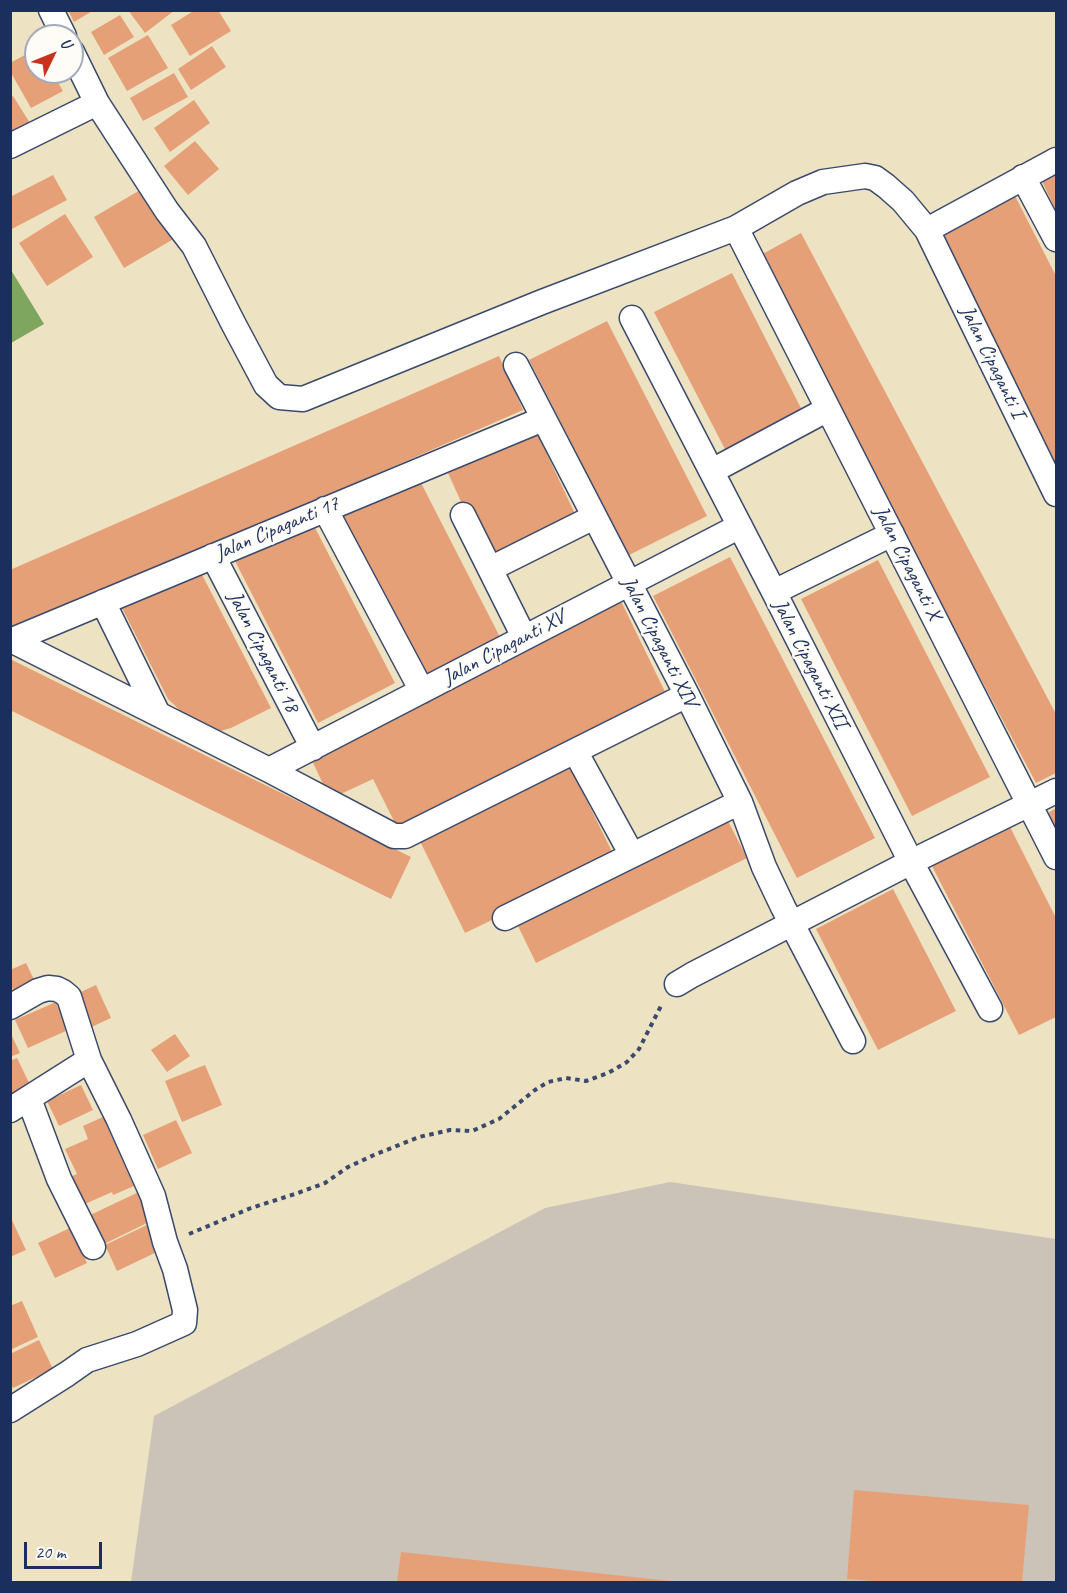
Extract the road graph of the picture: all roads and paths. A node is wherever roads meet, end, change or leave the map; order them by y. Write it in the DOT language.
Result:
graph roads {
  1 [pos="51,10"];
  2 [pos="58,24"];
  3 [pos="84,76"];
  4 [pos="97,103"];
  5 [pos="10,146"];
  6 [pos="1056,160"];
  7 [pos="1023,177"];
  8 [pos="736,228"];
  9 [pos="927,230"];
  10 [pos="1056,240"];
  11 [pos="632,318"];
  12 [pos="516,365"];
  13 [pos="828,409"];
  14 [pos="543,418"];
  15 [pos="712,471"];
  16 [pos="1056,494"];
  17 [pos="325,509"];
  18 [pos="463,515"];
  19 [pos="594,517"];
  20 [pos="740,526"];
  21 [pos="892,534"];
  22 [pos="213,556"];
  23 [pos="490,569"];
  24 [pos="628,583"];
  25 [pos="774,592"];
  26 [pos="103,602"];
  27 [pos="525,638"];
  28 [pos="11,641"];
  29 [pos="422,691"];
  30 [pos="687,695"];
  31 [pos="158,714"];
  32 [pos="313,748"];
  33 [pos="575,751"];
  34 [pos="269,770"];
  35 [pos="1056,791"];
  36 [pos="740,802"];
  37 [pos="1029,804"];
  38 [pos="632,855"];
  39 [pos="1056,857"];
  40 [pos="911,862"];
  41 [pos="505,918"];
  42 [pos="791,924"];
  43 [pos="677,984"];
  44 [pos="10,1007"];
  45 [pos="990,1009"];
  46 [pos="853,1041"];
  47 [pos="89,1060"];
  48 [pos="20,1104"];
  49 [pos="165,1242"];
  50 [pos="93,1247"];
  51 [pos="10,1410"];
  1 -- 2 [label="street"];
  3 -- 4 [label="street, Jalan Cipaganti I"];
  4 -- 5 [label="street"];
  4 -- 8 [label="street, Jalan Cipaganti I"];
  6 -- 7 [label="street"];
  7 -- 9 [label="street"];
  7 -- 10 [label="street"];
  8 -- 9 [label="street, Jalan Cipaganti I"];
  8 -- 13 [label="street, Jalan Cipaganti X"];
  9 -- 16 [label="street, Jalan Cipaganti I"];
  11 -- 15 [label="street, Jalan Cipaganti XII"];
  12 -- 14 [label="street, Jalan Cipaganti XIV"];
  13 -- 15 [label="street"];
  13 -- 21 [label="street, Jalan Cipaganti X"];
  14 -- 17 [label="street, Jalan Cipaganti 17"];
  14 -- 19 [label="street, Jalan Cipaganti XIV"];
  15 -- 20 [label="street, Jalan Cipaganti XII"];
  17 -- 22 [label="street, Jalan Cipaganti 17"];
  17 -- 29 [label="street"];
  18 -- 23 [label="street"];
  19 -- 23 [label="street"];
  19 -- 24 [label="street, Jalan Cipaganti XIV"];
  20 -- 24 [label="street, Jalan Cipaganti XV"];
  20 -- 25 [label="street, Jalan Cipaganti XII"];
  21 -- 25 [label="street"];
  21 -- 37 [label="street, Jalan Cipaganti X"];
  22 -- 26 [label="street, Jalan Cipaganti 17"];
  22 -- 32 [label="street, Jalan Cipaganti 18"];
  23 -- 27 [label="street"];
  24 -- 27 [label="street, Jalan Cipaganti XV"];
  24 -- 30 [label="street, Jalan Cipaganti XIV"];
  25 -- 40 [label="street, Jalan Cipaganti XII"];
  26 -- 28 [label="street, Jalan Cipaganti 17"];
  26 -- 31 [label="street"];
  27 -- 29 [label="street, Jalan Cipaganti XV"];
  28 -- 31 [label="street"];
  29 -- 32 [label="street, Jalan Cipaganti XV"];
  30 -- 33 [label="street"];
  30 -- 36 [label="street, Jalan Cipaganti XIV"];
  31 -- 34 [label="street"];
  32 -- 34 [label="street, Jalan Cipaganti XV"];
  33 -- 34 [label="street"];
  33 -- 38 [label="street"];
  35 -- 37 [label="street"];
  36 -- 38 [label="street"];
  36 -- 42 [label="street, Jalan Cipaganti XIV"];
  37 -- 39 [label="street, Jalan Cipaganti X"];
  37 -- 40 [label="street"];
  38 -- 41 [label="street"];
  40 -- 42 [label="street"];
  40 -- 45 [label="street, Jalan Cipaganti XII"];
  42 -- 43 [label="street"];
  42 -- 46 [label="street, Jalan Cipaganti XIV"];
  43 -- 49 [label="path"];
  44 -- 47 [label="street"];
  47 -- 48 [label="street"];
  47 -- 49 [label="street"];
  48 -- 50 [label="street"];
  49 -- 51 [label="street"];
}
